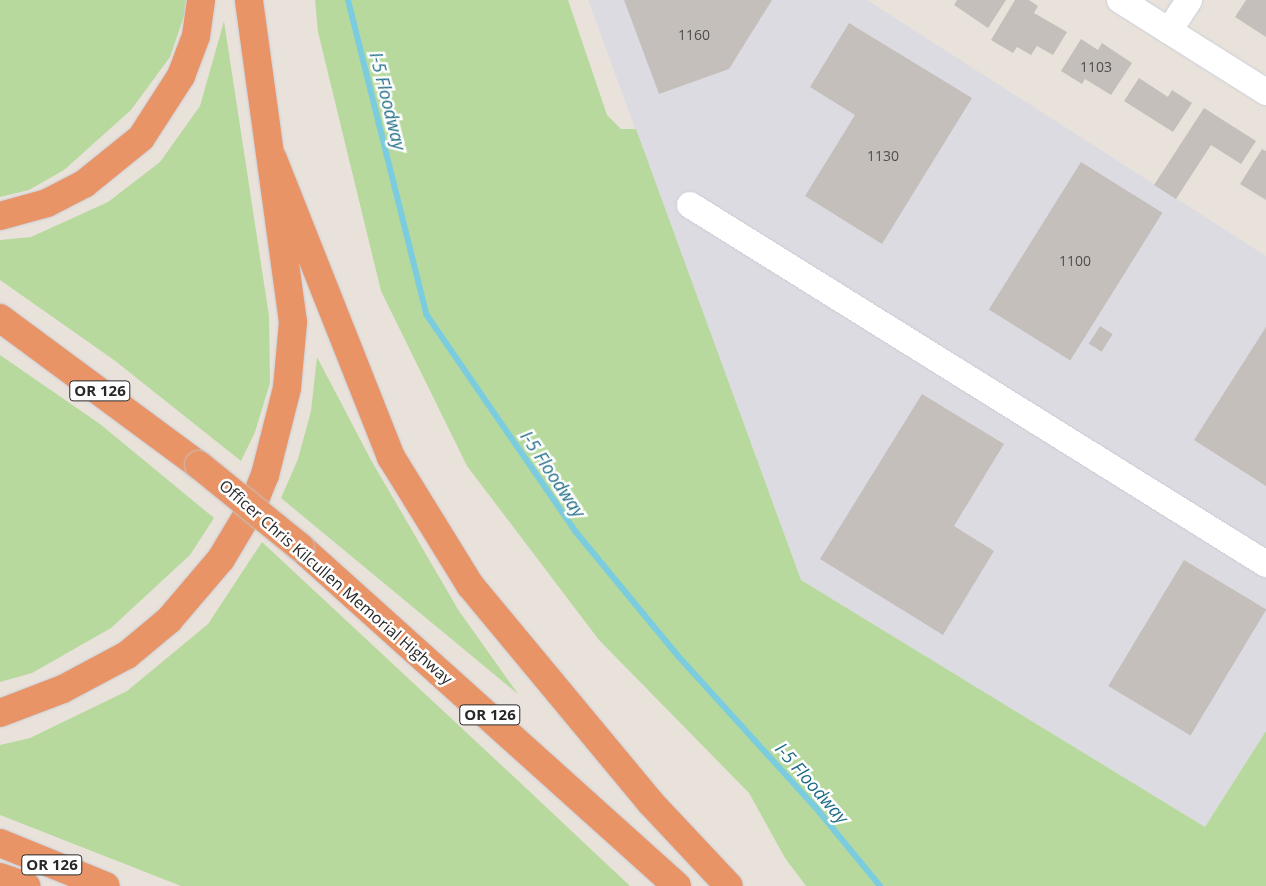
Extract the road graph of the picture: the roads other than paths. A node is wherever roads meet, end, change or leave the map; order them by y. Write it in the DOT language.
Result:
graph roads {
  1 [pos="201,0"];
  2 [pos="249,0"];
  3 [pos="1120,0"];
  4 [pos="1189,0"];
  5 [pos="1169,31"];
  6 [pos="1266,92"];
  7 [pos="273,159"];
  8 [pos="690,204"];
  9 [pos="0,216"];
  10 [pos="0,318"];
  11 [pos="1266,564"];
  12 [pos="0,713"];
  13 [pos="0,843"];
  14 [pos="0,877"];
  15 [pos="26,886"];
  16 [pos="106,886"];
  17 [pos="677,886"];
  18 [pos="729,886"];
  1 -- 9 [label="highway"];
  2 -- 7 [label="highway"];
  3 -- 5 [label="street"];
  4 -- 5 [label="street"];
  5 -- 6 [label="street"];
  7 -- 12 [label="highway"];
  7 -- 18 [label="highway"];
  8 -- 11 [label="street"];
  10 -- 17 [label="highway, Officer Chris Kilcullen Memorial Highway / OR 126, bridge"];
  13 -- 16 [label="highway, OR 126"];
  14 -- 15 [label="highway"];
}
